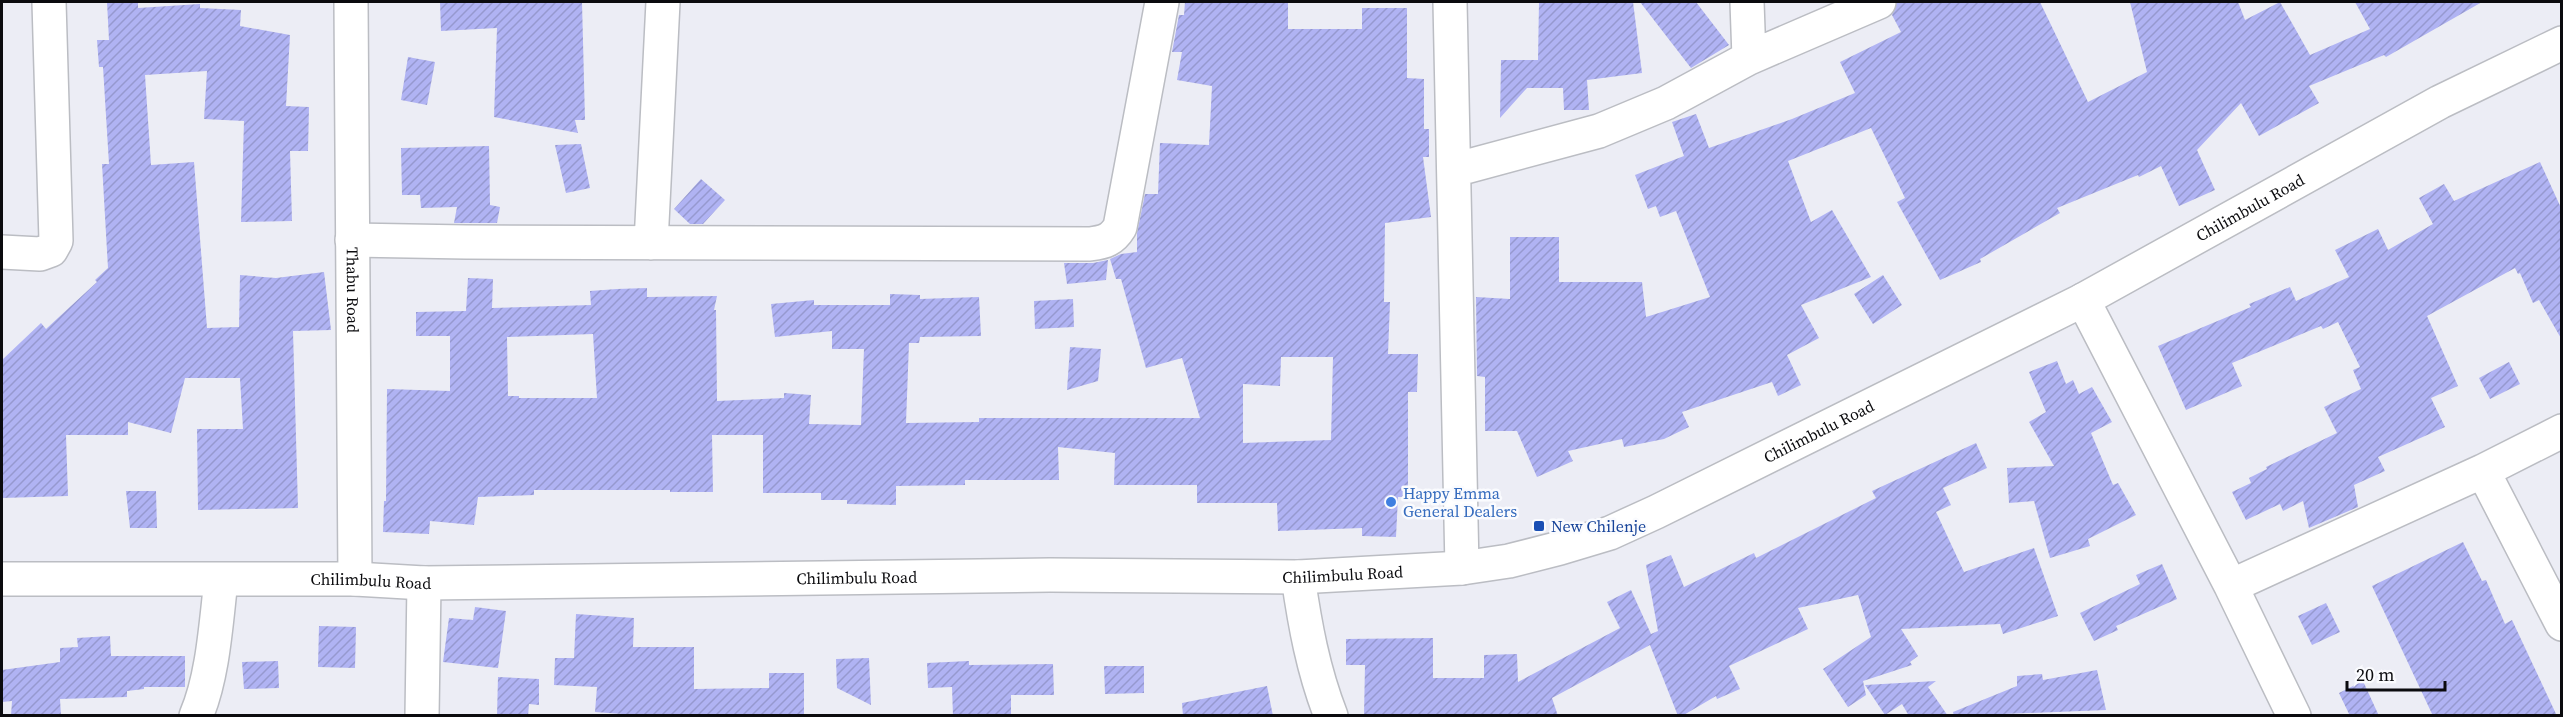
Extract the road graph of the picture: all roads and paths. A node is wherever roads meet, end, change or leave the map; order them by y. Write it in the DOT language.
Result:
graph roads {
  1 [pos="49,2"];
  2 [pos="351,2"];
  3 [pos="663,2"];
  4 [pos="1162,2"];
  5 [pos="1450,2"];
  6 [pos="1747,2"];
  7 [pos="1879,2"];
  8 [pos="2562,43"];
  9 [pos="1749,58"];
  10 [pos="1454,170"];
  11 [pos="352,240"];
  12 [pos="651,243"];
  13 [pos="2,252"];
  14 [pos="2083,300"];
  15 [pos="2562,431"];
  16 [pos="2483,471"];
  17 [pos="1462,568"];
  18 [pos="1298,576"];
  19 [pos="2,579"];
  20 [pos="355,579"];
  21 [pos="221,580"];
  22 [pos="424,583"];
  23 [pos="2231,586"];
  24 [pos="2562,624"];
  25 [pos="196,716"];
  26 [pos="422,716"];
  27 [pos="1331,716"];
  28 [pos="2294,716"];
  1 -- 13 [label="street"];
  2 -- 11 [label="street, Thabu Road"];
  3 -- 12 [label="street"];
  4 -- 12 [label="street"];
  5 -- 10 [label="street"];
  6 -- 9 [label="street"];
  7 -- 9 [label="street"];
  8 -- 14 [label="street, Chilimbulu Road"];
  9 -- 10 [label="street"];
  10 -- 17 [label="street"];
  11 -- 12 [label="street"];
  11 -- 20 [label="street, Thabu Road"];
  14 -- 17 [label="street, Chilimbulu Road"];
  14 -- 23 [label="street"];
  15 -- 16 [label="street"];
  16 -- 23 [label="street"];
  16 -- 24 [label="street"];
  17 -- 18 [label="street, Chilimbulu Road"];
  18 -- 22 [label="street, Chilimbulu Road"];
  18 -- 27 [label="street"];
  19 -- 21 [label="street, Chilimbulu Road"];
  20 -- 21 [label="street, Chilimbulu Road"];
  20 -- 22 [label="street, Chilimbulu Road"];
  21 -- 25 [label="street"];
  22 -- 26 [label="street"];
  23 -- 28 [label="street"];
}
